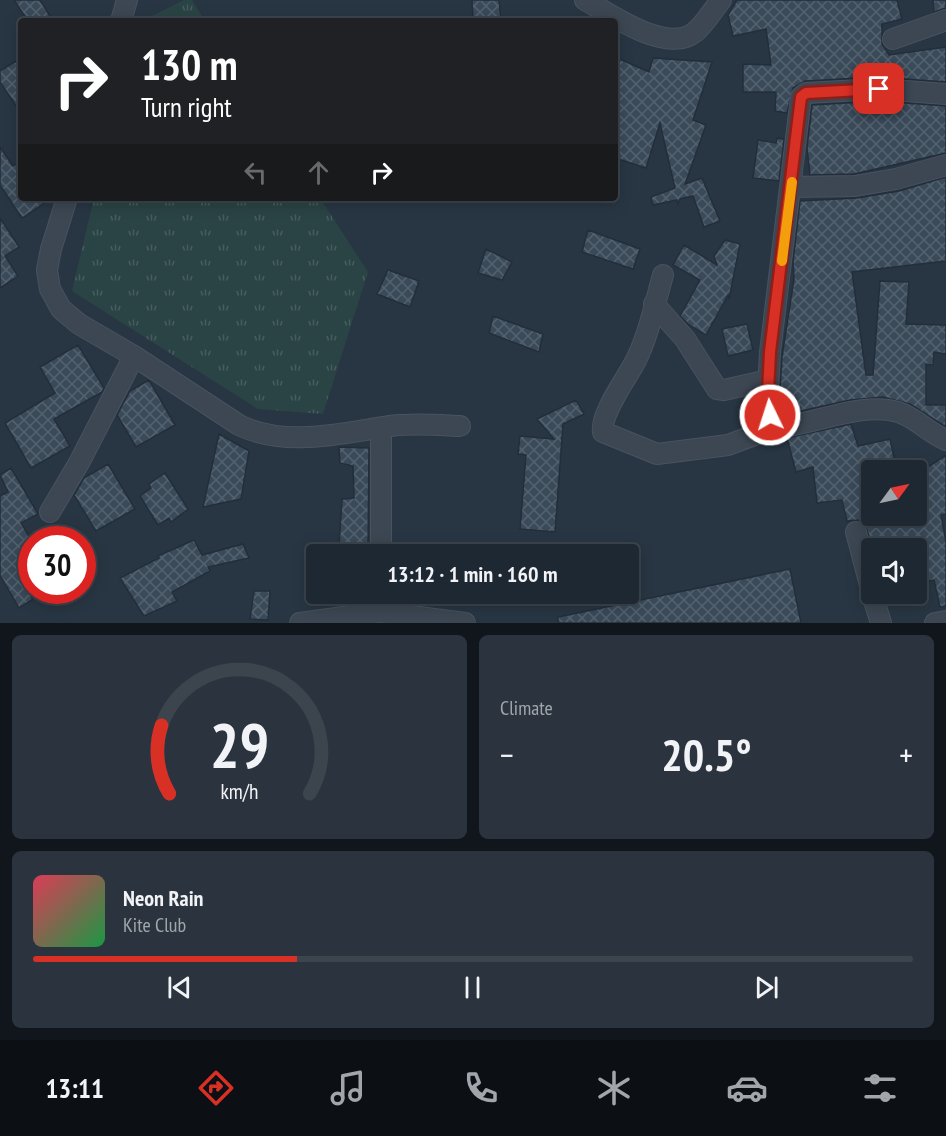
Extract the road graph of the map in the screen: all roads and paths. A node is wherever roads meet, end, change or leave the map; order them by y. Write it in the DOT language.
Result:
graph roads {
  1 [pos="127,0"];
  2 [pos="585,0"];
  3 [pos="721,0"];
  4 [pos="122,18"];
  5 [pos="946,20"];
  6 [pos="893,39"];
  7 [pos="946,94"];
  8 [pos="946,165"];
  9 [pos="791,187"];
  10 [pos="67,201"];
  11 [pos="663,275"];
  12 [pos="654,304"];
  13 [pos="134,356"];
  14 [pos="768,380"];
  15 [pos="460,426"];
  16 [pos="381,428"];
  17 [pos="773,428"];
  18 [pos="946,440"];
  19 [pos="50,512"];
  20 [pos="856,532"];
  21 [pos="381,544"];
  22 [pos="861,551"];
  23 [pos="376,604"];
  24 [pos="384,604"];
  25 [pos="875,604"];
  26 [pos="946,621"];
  27 [pos="300,623"];
  28 [pos="465,623"];
  29 [pos="881,623"];
  30 [pos="936,623"];
  1 -- 4 [label="street"];
  2 -- 3 [label="street"];
  5 -- 6 [label="street"];
  7 -- 9 [label="street"];
  8 -- 9 [label="street"];
  9 -- 14 [label="street"];
  10 -- 13 [label="street"];
  11 -- 12 [label="street"];
  12 -- 14 [label="street"];
  12 -- 17 [label="street"];
  13 -- 16 [label="street"];
  13 -- 19 [label="street"];
  14 -- 17 [label="street"];
  15 -- 16 [label="street"];
  16 -- 21 [label="street"];
  17 -- 18 [label="street"];
  20 -- 22 [label="street"];
  23 -- 27 [label="street"];
  24 -- 28 [label="street"];
  25 -- 29 [label="street"];
  26 -- 30 [label="street"];
}
